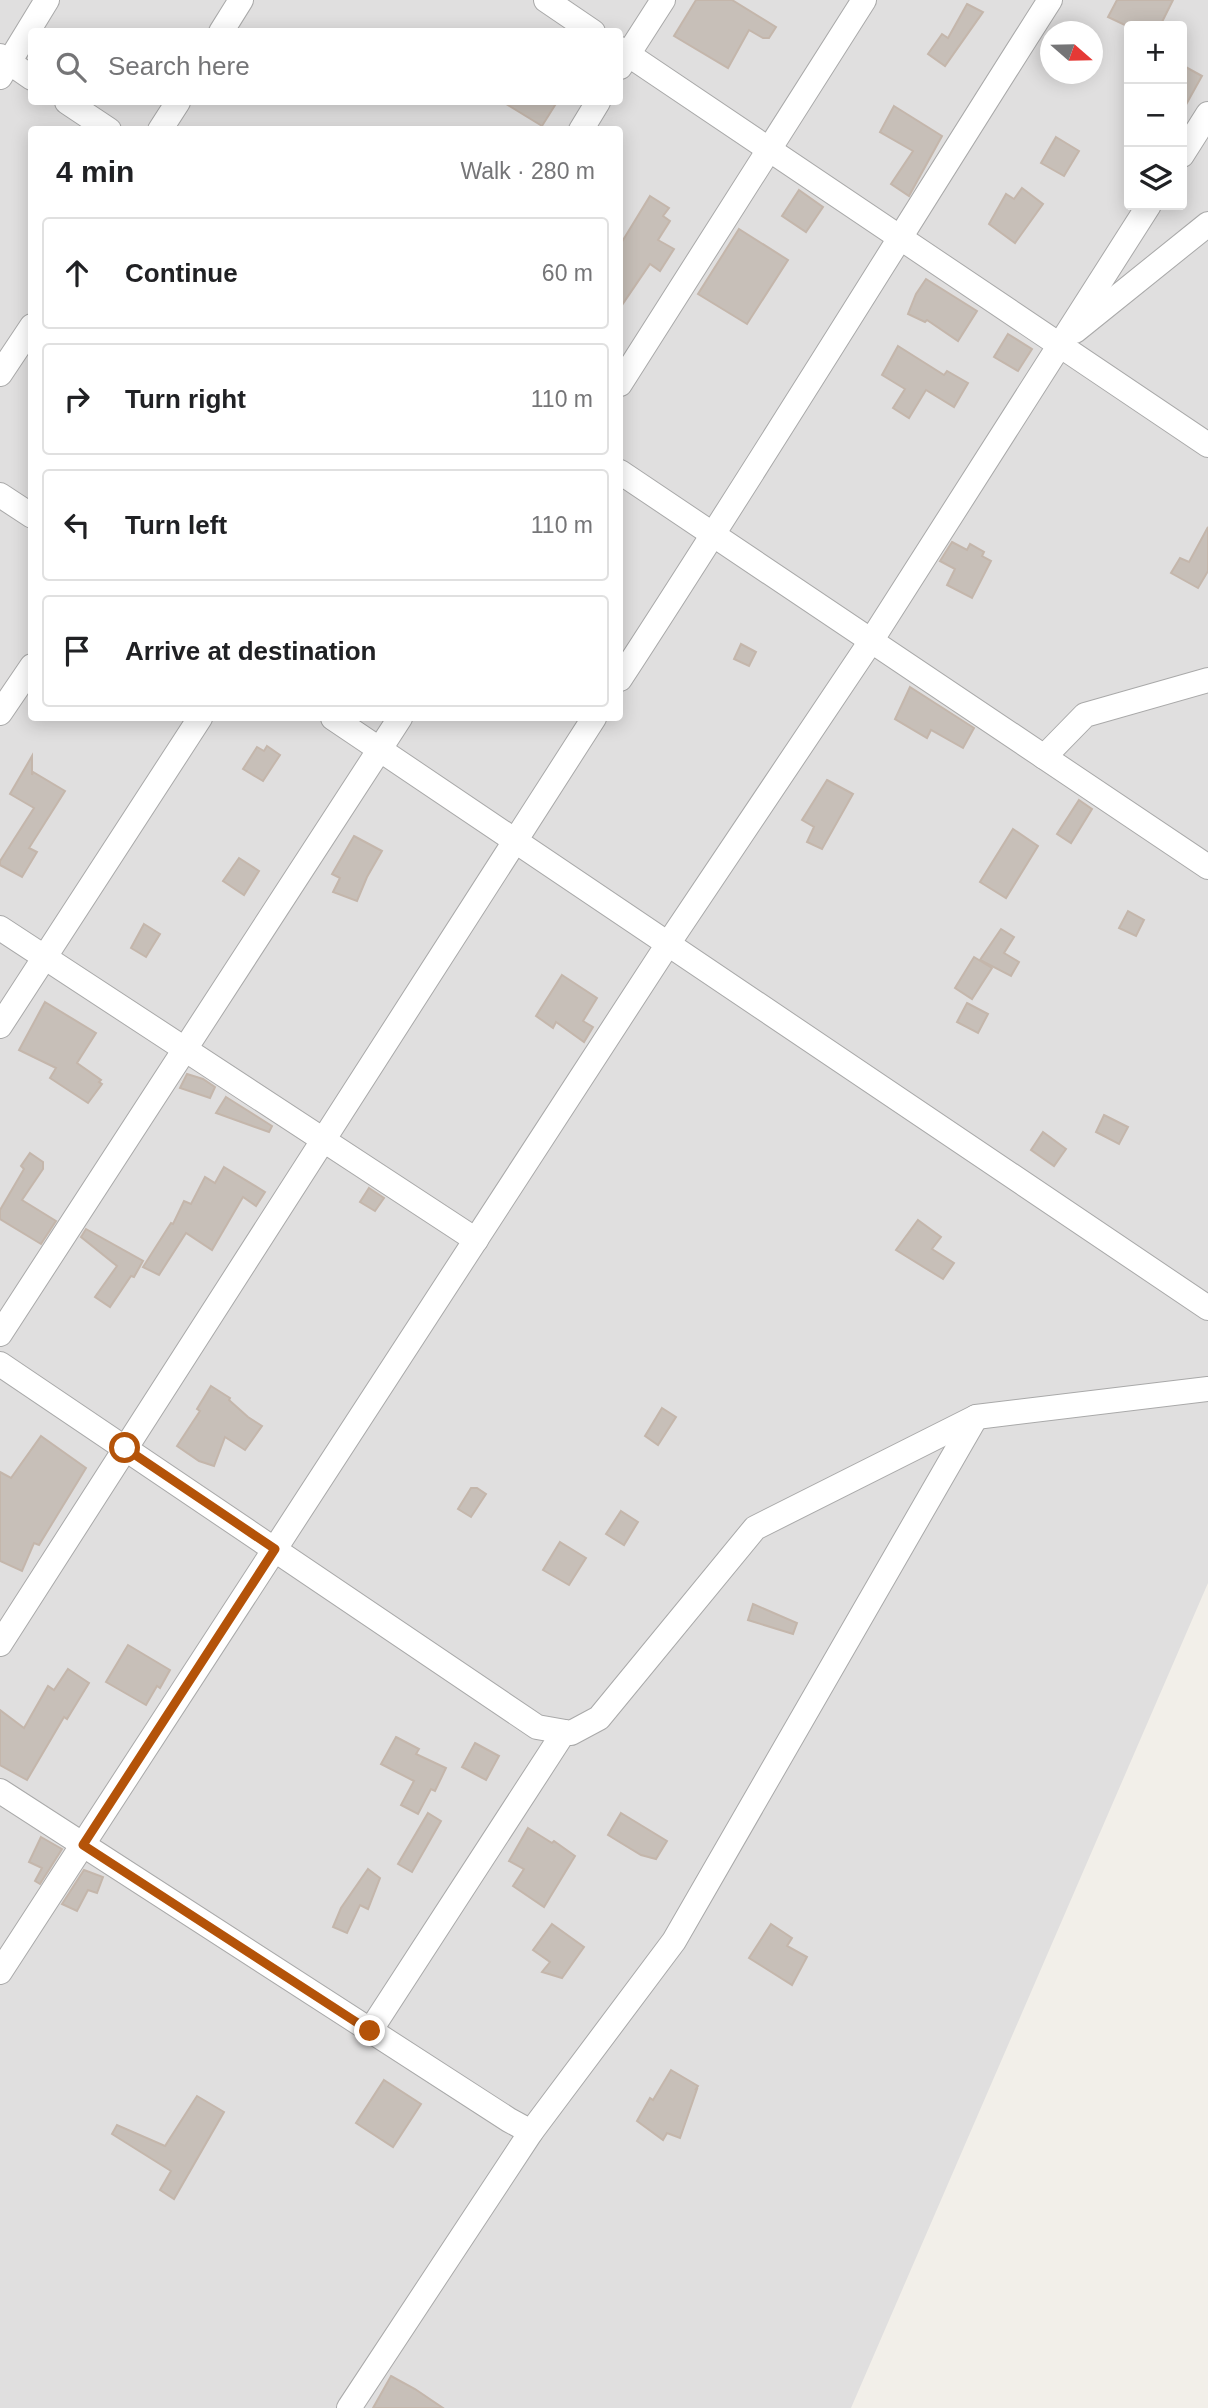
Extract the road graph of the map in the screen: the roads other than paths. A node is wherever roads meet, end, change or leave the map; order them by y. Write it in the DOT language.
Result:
graph roads {
  1 [pos="47,0"];
  2 [pos="241,0"];
  3 [pos="546,0"];
  4 [pos="663,0"];
  5 [pos="864,0"];
  6 [pos="1051,0"];
  7 [pos="28,28"];
  8 [pos="28,28"];
  9 [pos="224,28"];
  10 [pos="587,28"];
  11 [pos="623,56"];
  12 [pos="623,58"];
  13 [pos="3,65"];
  14 [pos="28,76"];
  15 [pos="72,105"];
  16 [pos="176,105"];
  17 [pos="596,105"];
  18 [pos="1208,114"];
  19 [pos="103,126"];
  20 [pos="163,126"];
  21 [pos="583,126"];
  22 [pos="1187,147"];
  23 [pos="768,149"];
  24 [pos="1146,210"];
  25 [pos="1208,224"];
  26 [pos="899,237"];
  27 [pos="28,332"];
  28 [pos="1058,344"];
  29 [pos="0,374"];
  30 [pos="623,379"];
  31 [pos="1208,445"];
  32 [pos="623,474"];
  33 [pos="0,495"];
  34 [pos="28,513"];
  35 [pos="713,535"];
  36 [pos="871,641"];
  37 [pos="28,672"];
  38 [pos="623,674"];
  39 [pos="1208,680"];
  40 [pos="0,713"];
  41 [pos="198,721"];
  42 [pos="337,721"];
  43 [pos="398,721"];
  44 [pos="592,721"];
  45 [pos="379,749"];
  46 [pos="1044,757"];
  47 [pos="514,840"];
  48 [pos="1208,867"];
  49 [pos="0,928"];
  50 [pos="668,944"];
  51 [pos="45,957"];
  52 [pos="0,1026"];
  53 [pos="185,1049"];
  54 [pos="323,1139"];
  55 [pos="476,1240"];
  56 [pos="1208,1308"];
  57 [pos="0,1334"];
  58 [pos="0,1364"];
  59 [pos="1208,1389"];
  60 [pos="976,1417"];
  61 [pos="125,1448"];
  62 [pos="275,1549"];
  63 [pos="0,1644"];
  64 [pos="564,1732"];
  65 [pos="0,1791"];
  66 [pos="83,1845"];
  67 [pos="0,1972"];
  68 [pos="370,2031"];
  69 [pos="531,2132"];
  70 [pos="349,2408"];
  1 -- 7 [label="street"];
  2 -- 9 [label="street"];
  3 -- 10 [label="street"];
  4 -- 11 [label="street"];
  5 -- 23 [label="street"];
  6 -- 26 [label="street"];
  8 -- 13 [label="street"];
  12 -- 23 [label="street"];
  13 -- 14 [label="street"];
  15 -- 19 [label="street"];
  16 -- 20 [label="street"];
  17 -- 21 [label="street"];
  18 -- 22 [label="street"];
  23 -- 26 [label="street"];
  23 -- 30 [label="street"];
  24 -- 28 [label="street"];
  25 -- 28 [label="street"];
  26 -- 28 [label="street"];
  26 -- 35 [label="street"];
  27 -- 29 [label="street"];
  28 -- 31 [label="street"];
  28 -- 36 [label="street"];
  32 -- 35 [label="street"];
  33 -- 34 [label="street"];
  35 -- 36 [label="street"];
  35 -- 38 [label="street"];
  36 -- 46 [label="street"];
  36 -- 50 [label="street"];
  37 -- 40 [label="street"];
  39 -- 46 [label="street"];
  41 -- 51 [label="street"];
  42 -- 45 [label="street"];
  43 -- 45 [label="street"];
  44 -- 47 [label="street"];
  45 -- 47 [label="street"];
  45 -- 53 [label="street"];
  46 -- 48 [label="street"];
  47 -- 50 [label="street"];
  47 -- 54 [label="street"];
  49 -- 51 [label="street"];
  50 -- 55 [label="street"];
  50 -- 56 [label="street"];
  51 -- 52 [label="street"];
  51 -- 53 [label="street"];
  53 -- 54 [label="street"];
  53 -- 57 [label="street"];
  54 -- 55 [label="street"];
  54 -- 61 [label="street"];
  55 -- 62 [label="street"];
  58 -- 61 [label="street"];
  59 -- 60 [label="street"];
  60 -- 64 [label="street"];
  60 -- 69 [label="street"];
  61 -- 62 [label="street"];
  61 -- 63 [label="street"];
  62 -- 64 [label="street"];
  62 -- 66 [label="street"];
  64 -- 68 [label="street"];
  65 -- 66 [label="street"];
  66 -- 67 [label="street"];
  66 -- 68 [label="street"];
  68 -- 69 [label="street"];
  69 -- 70 [label="street"];
}
